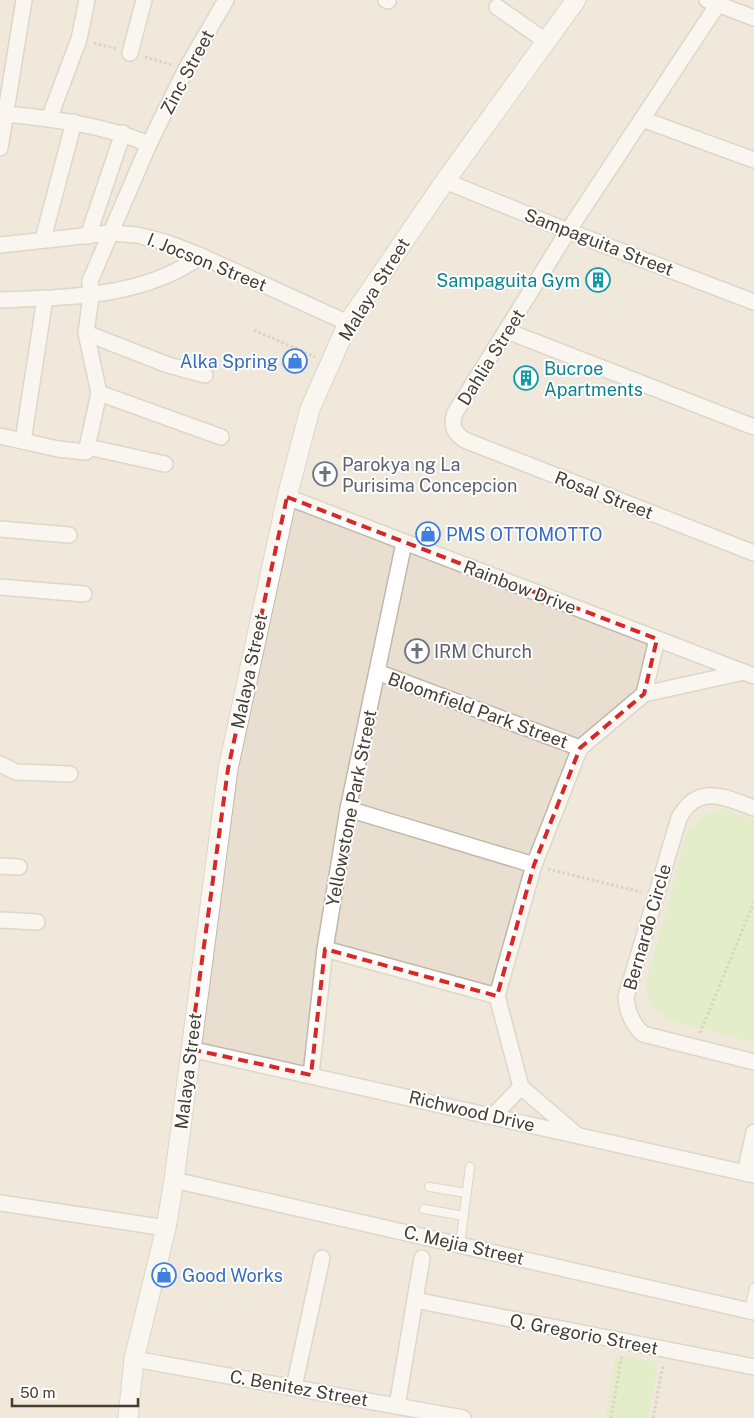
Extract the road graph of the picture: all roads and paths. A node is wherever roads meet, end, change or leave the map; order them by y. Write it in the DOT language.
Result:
graph roads {
  1 [pos="24,0"];
  2 [pos="87,0"];
  3 [pos="144,0"];
  4 [pos="226,0"];
  5 [pos="576,0"];
  6 [pos="712,2"];
  7 [pos="497,7"];
  8 [pos="754,18"];
  9 [pos="547,42"];
  10 [pos="130,53"];
  11 [pos="4,103"];
  12 [pos="642,118"];
  13 [pos="49,119"];
  14 [pos="74,122"];
  15 [pos="123,133"];
  16 [pos="149,144"];
  17 [pos="0,148"];
  18 [pos="754,160"];
  19 [pos="445,181"];
  20 [pos="568,231"];
  21 [pos="110,232"];
  22 [pos="88,236"];
  23 [pos="43,239"];
  24 [pos="0,245"];
  25 [pos="201,256"];
  26 [pos="91,296"];
  27 [pos="44,298"];
  28 [pos="0,300"];
  29 [pos="754,302"];
  30 [pos="348,323"];
  31 [pos="254,330"];
  32 [pos="507,331"];
  33 [pos="86,333"];
  34 [pos="330,364"];
  35 [pos="205,375"];
  36 [pos="99,394"];
  37 [pos="754,427"];
  38 [pos="456,433"];
  39 [pos="0,436"];
  40 [pos="221,437"];
  41 [pos="23,441"];
  42 [pos="87,450"];
  43 [pos="165,464"];
  44 [pos="287,497"];
  45 [pos="0,529"];
  46 [pos="69,535"];
  47 [pos="404,543"];
  48 [pos="754,553"];
  49 [pos="0,586"];
  50 [pos="84,594"];
  51 [pos="657,639"];
  52 [pos="377,672"];
  53 [pos="749,674"];
  54 [pos="644,694"];
  55 [pos="580,748"];
  56 [pos="0,764"];
  57 [pos="70,774"];
  58 [pos="754,808"];
  59 [pos="348,809"];
  60 [pos="534,865"];
  61 [pos="0,866"];
  62 [pos="19,868"];
  63 [pos="656,896"];
  64 [pos="754,902"];
  65 [pos="0,920"];
  66 [pos="37,922"];
  67 [pos="325,949"];
  68 [pos="497,996"];
  69 [pos="694,1047"];
  70 [pos="190,1050"];
  71 [pos="754,1062"];
  72 [pos="311,1075"];
  73 [pos="521,1087"];
  74 [pos="493,1116"];
  75 [pos="754,1132"];
  76 [pos="577,1135"];
  77 [pos="470,1167"];
  78 [pos="749,1174"];
  79 [pos="174,1180"];
  80 [pos="429,1187"];
  81 [pos="466,1193"];
  82 [pos="0,1203"];
  83 [pos="424,1209"];
  84 [pos="464,1216"];
  85 [pos="166,1228"];
  86 [pos="460,1244"];
  87 [pos="322,1258"];
  88 [pos="422,1258"];
  89 [pos="754,1288"];
  90 [pos="415,1300"];
  91 [pos="752,1311"];
  92 [pos="625,1342"];
  93 [pos="666,1350"];
  94 [pos="134,1359"];
  95 [pos="754,1367"];
  96 [pos="294,1388"];
  97 [pos="397,1406"];
  98 [pos="128,1418"];
  99 [pos="463,1418"];
  100 [pos="611,1418"];
  101 [pos="653,1418"];
  1 -- 11 [label="street"];
  2 -- 13 [label="street"];
  3 -- 10 [label="street"];
  4 -- 16 [label="street, Zinc Street"];
  5 -- 9 [label="street, Malaya Street"];
  6 -- 8 [label="street"];
  6 -- 12 [label="street, Dahlia Street"];
  7 -- 9 [label="street"];
  9 -- 19 [label="street, Malaya Street"];
  11 -- 13 [label="street"];
  11 -- 17 [label="street"];
  12 -- 18 [label="street"];
  12 -- 20 [label="street, Dahlia Street"];
  13 -- 14 [label="street"];
  14 -- 15 [label="street"];
  14 -- 23 [label="street"];
  15 -- 16 [label="street"];
  15 -- 22 [label="street"];
  16 -- 21 [label="street, Zinc Street"];
  19 -- 20 [label="street, Sampaguita Street"];
  19 -- 30 [label="street, Malaya Street"];
  20 -- 29 [label="street, Sampaguita Street"];
  20 -- 32 [label="street, Dahlia Street"];
  21 -- 22 [label="street, I. Jocson Street"];
  21 -- 25 [label="street, I. Jocson Street"];
  21 -- 26 [label="street, Zinc Street"];
  22 -- 23 [label="street, I. Jocson Street"];
  23 -- 24 [label="street, I. Jocson Street"];
  25 -- 26 [label="street"];
  25 -- 30 [label="street, I. Jocson Street"];
  26 -- 27 [label="street"];
  26 -- 33 [label="street, Zinc Street"];
  27 -- 28 [label="street"];
  27 -- 41 [label="street"];
  30 -- 34 [label="street, Malaya Street"];
  31 -- 34 [label="path"];
  32 -- 37 [label="street"];
  32 -- 38 [label="street, Dahlia Street"];
  33 -- 35 [label="street"];
  33 -- 36 [label="street, Zinc Street"];
  34 -- 44 [label="street, Malaya Street"];
  36 -- 40 [label="street"];
  36 -- 42 [label="street"];
  38 -- 48 [label="street, Rosal Street"];
  39 -- 41 [label="street"];
  41 -- 42 [label="street"];
  42 -- 43 [label="street"];
  44 -- 47 [label="street, Rainbow Drive"];
  44 -- 70 [label="street, Malaya Street"];
  45 -- 46 [label="street"];
  47 -- 51 [label="street, Rainbow Drive"];
  47 -- 52 [label="street, Yellowstone Park Street"];
  49 -- 50 [label="street"];
  51 -- 53 [label="street, Rainbow Drive"];
  51 -- 54 [label="street"];
  52 -- 55 [label="street, Bloomfield Park Street"];
  52 -- 59 [label="street, Yellowstone Park Street"];
  53 -- 54 [label="street"];
  54 -- 55 [label="street"];
  55 -- 60 [label="street"];
  56 -- 57 [label="street"];
  58 -- 63 [label="street, Bernardo Circle"];
  59 -- 60 [label="street"];
  59 -- 67 [label="street, Yellowstone Park Street"];
  60 -- 63 [label="path"];
  60 -- 68 [label="street"];
  61 -- 62 [label="street"];
  63 -- 69 [label="street, Bernardo Circle"];
  64 -- 69 [label="path"];
  65 -- 66 [label="street"];
  67 -- 68 [label="street"];
  67 -- 72 [label="street, Yellowstone Park Street"];
  68 -- 73 [label="street"];
  69 -- 71 [label="street, Bernardo Circle"];
  70 -- 72 [label="street, Richwood Drive"];
  70 -- 79 [label="street, Malaya Street"];
  72 -- 74 [label="street, Richwood Drive"];
  73 -- 74 [label="street"];
  73 -- 76 [label="street"];
  74 -- 76 [label="street, Richwood Drive"];
  75 -- 78 [label="street"];
  76 -- 78 [label="street, Richwood Drive"];
  77 -- 81 [label="lane"];
  79 -- 85 [label="street, Malaya Street"];
  79 -- 86 [label="street, C. Mejia Street"];
  80 -- 81 [label="lane"];
  81 -- 84 [label="lane"];
  82 -- 85 [label="street"];
  83 -- 84 [label="lane"];
  84 -- 86 [label="lane"];
  85 -- 94 [label="street, Malaya Street"];
  86 -- 91 [label="street, C. Mejia Street"];
  87 -- 96 [label="street"];
  88 -- 90 [label="street"];
  89 -- 91 [label="lane"];
  90 -- 92 [label="street, Q. Gregorio Street"];
  90 -- 97 [label="street"];
  92 -- 93 [label="street, Q. Gregorio Street"];
  92 -- 100 [label="path"];
  93 -- 95 [label="street, Q. Gregorio Street"];
  93 -- 101 [label="path"];
  94 -- 96 [label="street, C. Benitez Street"];
  94 -- 98 [label="street, Malaya Street"];
  96 -- 97 [label="street, C. Benitez Street"];
  97 -- 99 [label="street, C. Benitez Street"];
}
